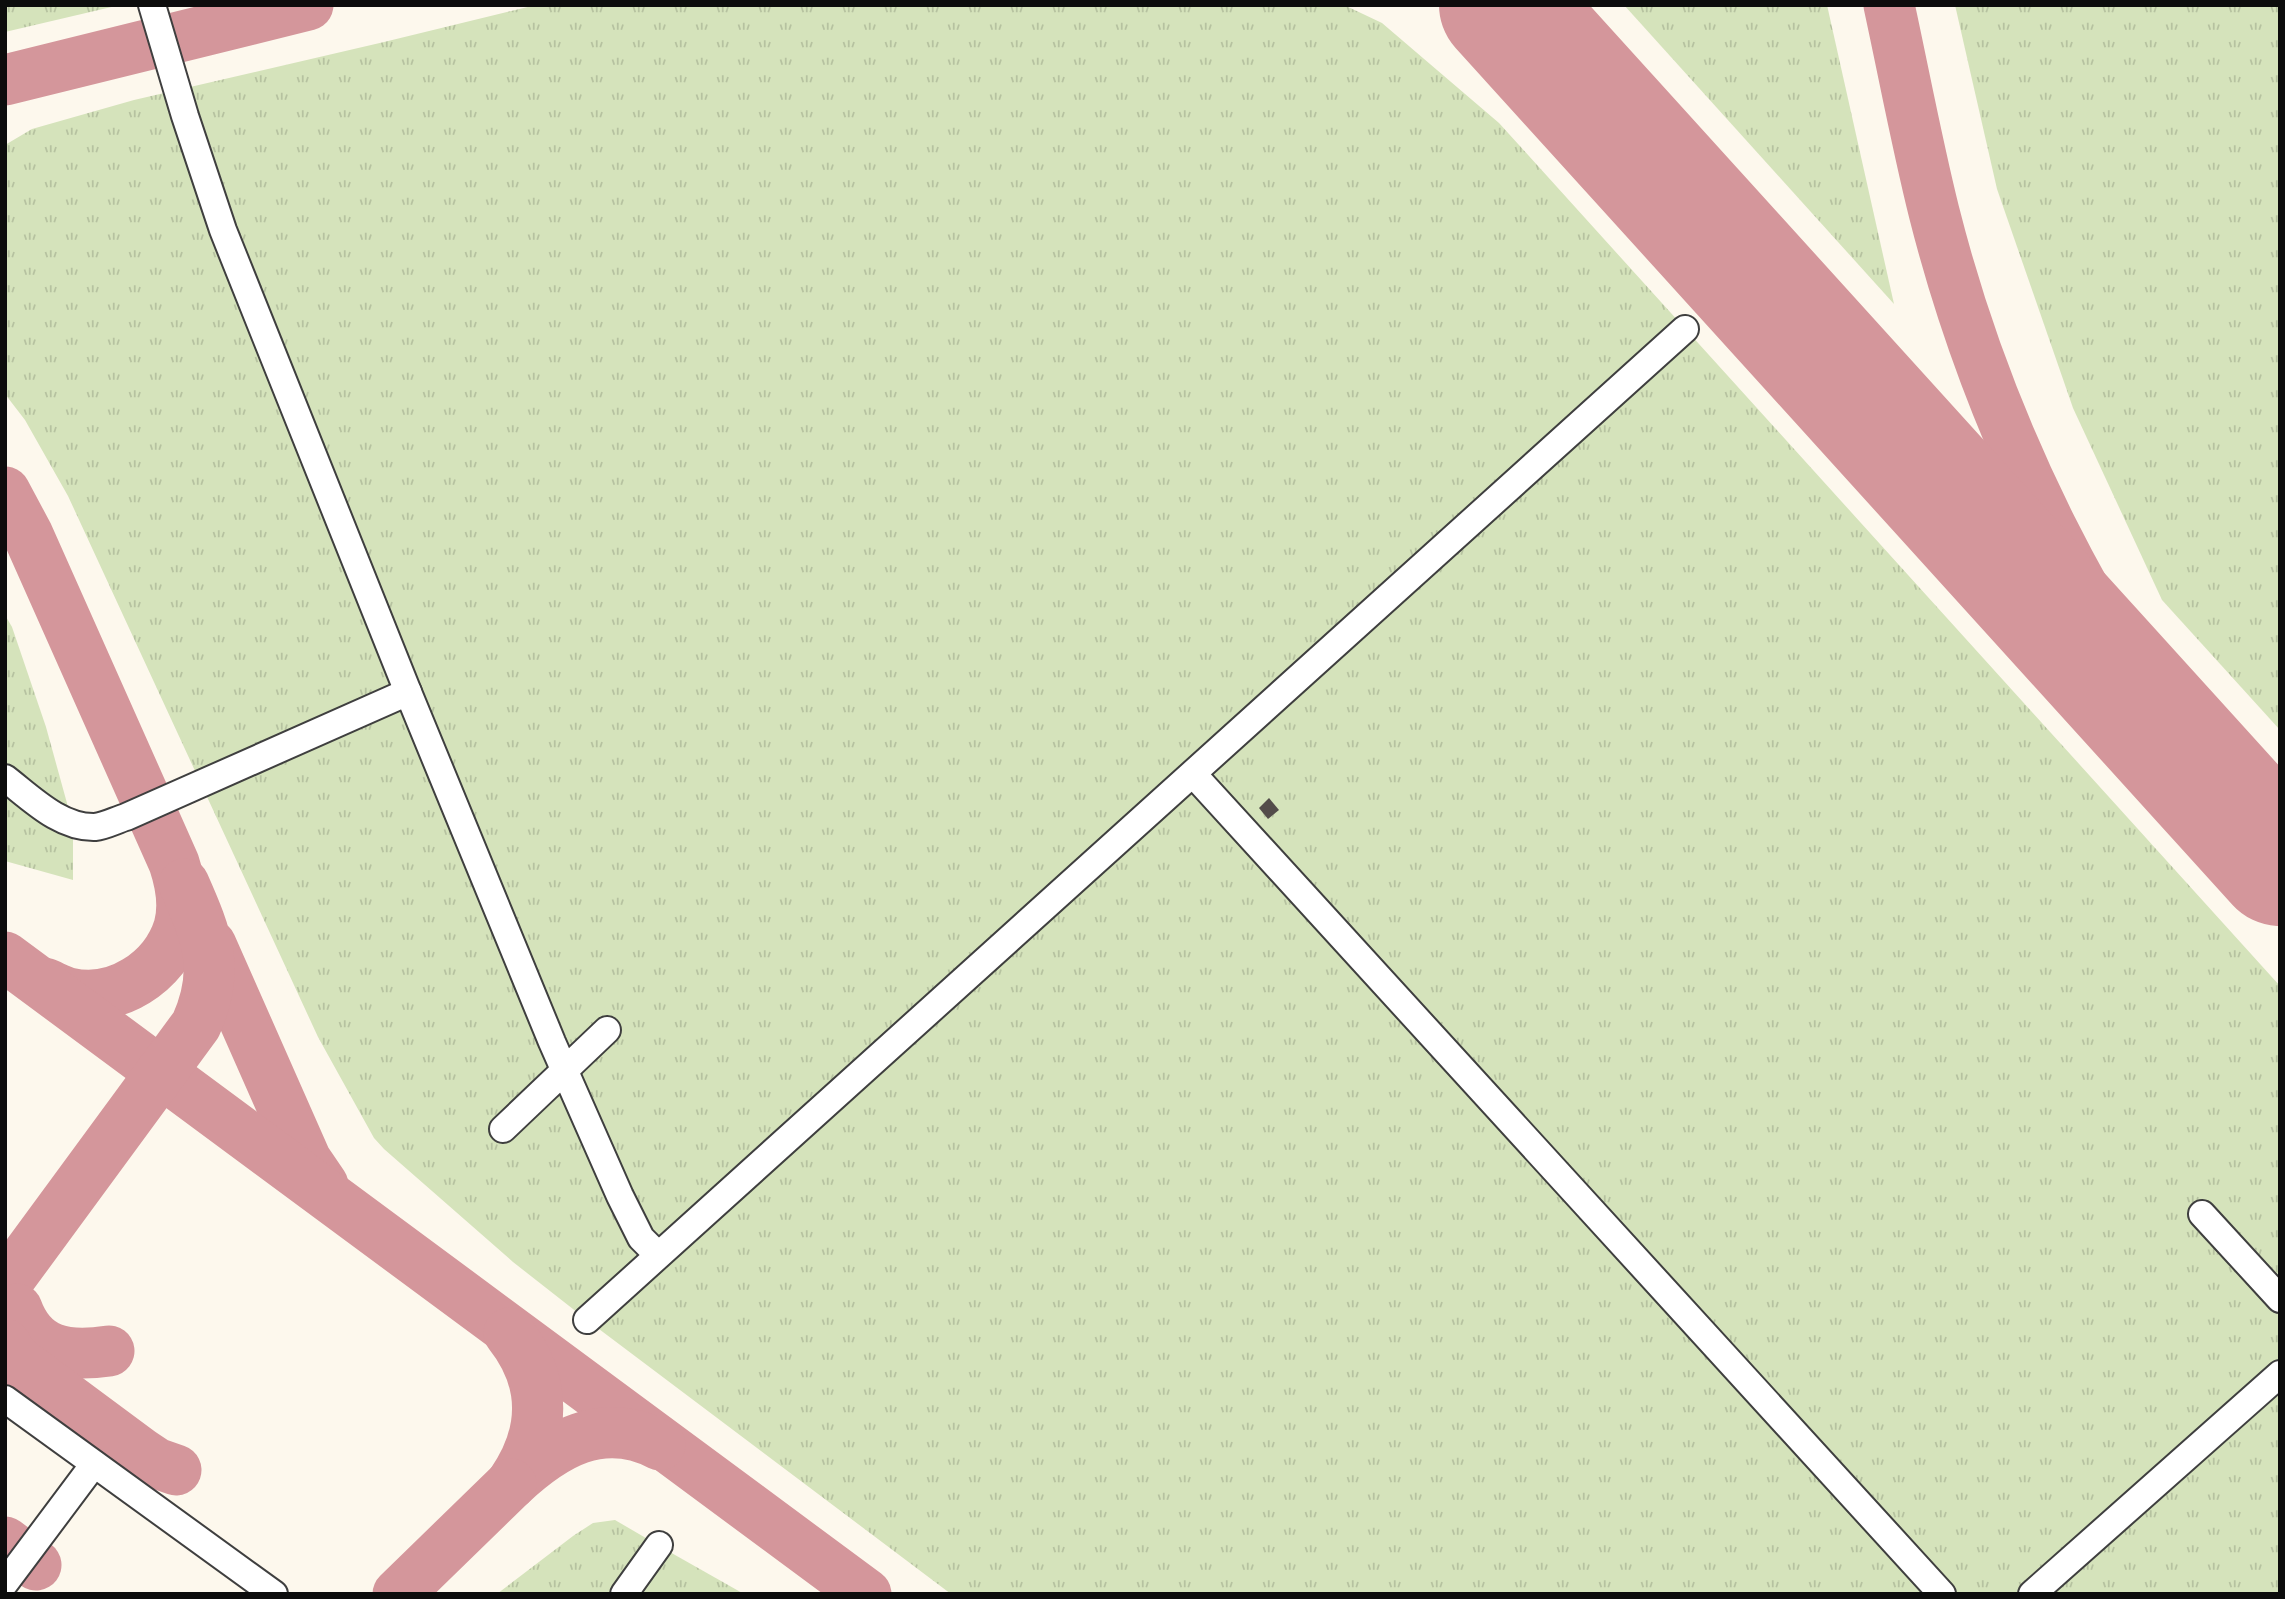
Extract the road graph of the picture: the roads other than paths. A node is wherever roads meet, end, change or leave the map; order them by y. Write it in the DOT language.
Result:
graph roads {
  1 [pos="152,5"];
  2 [pos="1685,329"];
  3 [pos="408,692"];
  4 [pos="1193,774"];
  5 [pos="5,778"];
  6 [pos="607,1030"];
  7 [pos="565,1070"];
  8 [pos="503,1129"];
  9 [pos="2202,1214"];
  10 [pos="658,1255"];
  11 [pos="2280,1298"];
  12 [pos="587,1320"];
  13 [pos="2280,1374"];
  14 [pos="5,1399"];
  15 [pos="94,1464"];
  16 [pos="659,1545"];
  17 [pos="5,1583"];
  18 [pos="274,1594"];
  19 [pos="624,1594"];
  20 [pos="1942,1594"];
  21 [pos="2032,1594"];
  1 -- 3 [label="lane"];
  2 -- 4 [label="lane"];
  3 -- 5 [label="lane"];
  3 -- 7 [label="lane"];
  4 -- 10 [label="lane"];
  4 -- 20 [label="lane"];
  6 -- 7 [label="lane"];
  7 -- 8 [label="lane"];
  7 -- 10 [label="lane"];
  9 -- 11 [label="lane"];
  10 -- 12 [label="lane"];
  13 -- 21 [label="lane"];
  14 -- 15 [label="lane"];
  15 -- 17 [label="lane"];
  15 -- 18 [label="lane"];
  16 -- 19 [label="lane"];
}
